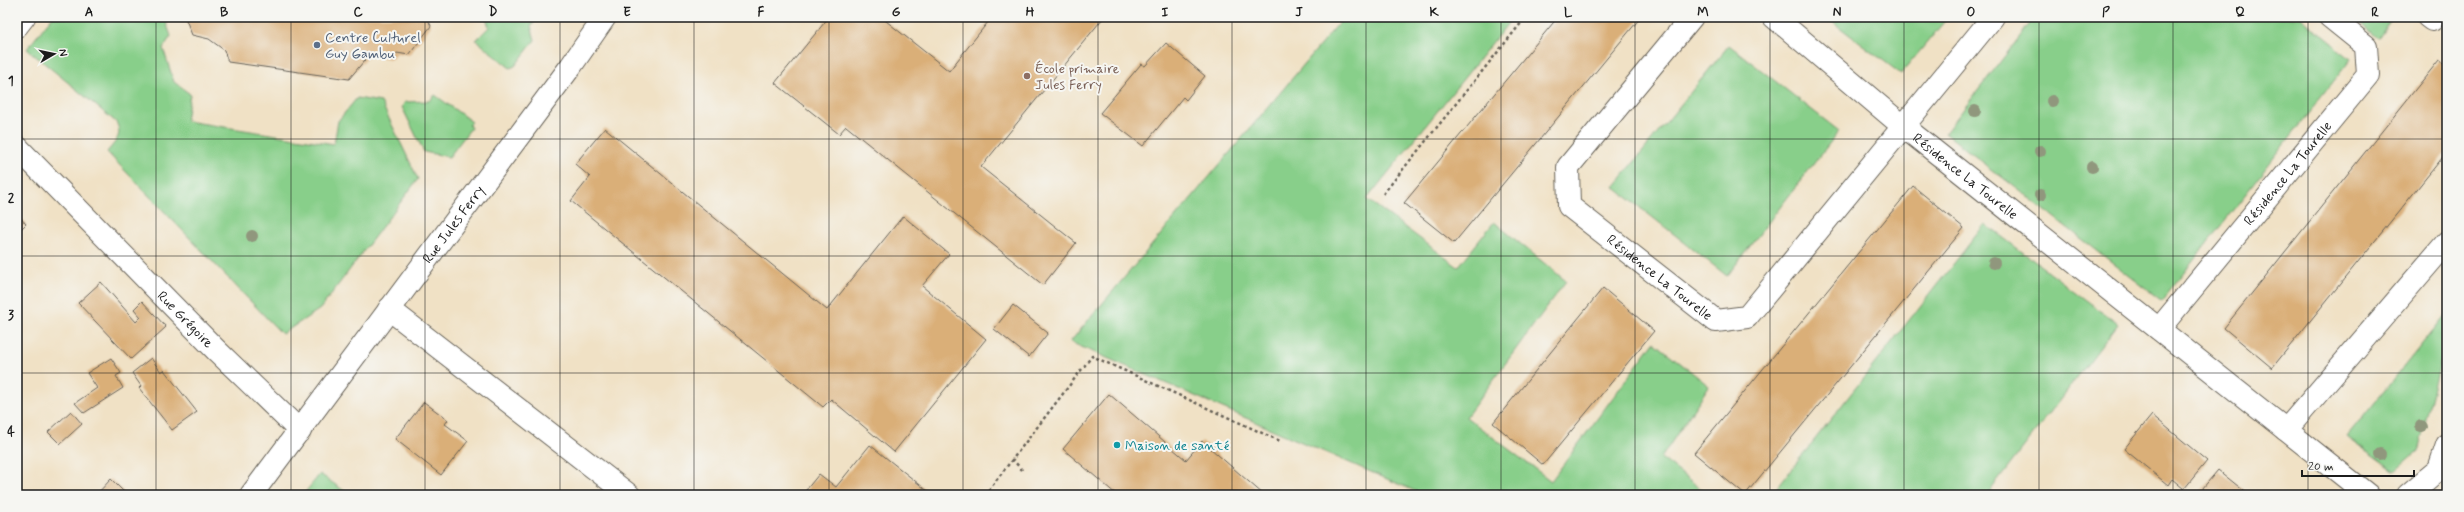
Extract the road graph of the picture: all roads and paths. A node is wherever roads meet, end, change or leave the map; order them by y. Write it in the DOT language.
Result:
graph roads {
  1 [pos="24,17"];
  2 [pos="605,17"];
  3 [pos="1526,17"];
  4 [pos="1692,17"];
  5 [pos="1774,17"];
  6 [pos="1993,17"];
  7 [pos="2330,17"];
  8 [pos="17,26"];
  9 [pos="1904,127"];
  10 [pos="17,147"];
  11 [pos="1383,194"];
  12 [pos="2447,242"];
  13 [pos="389,309"];
  14 [pos="2159,329"];
  15 [pos="2286,430"];
  16 [pos="300,431"];
  17 [pos="1280,441"];
  18 [pos="2447,445"];
  19 [pos="1012,459"];
  20 [pos="1024,472"];
  21 [pos="251,495"];
  22 [pos="629,495"];
  23 [pos="985,495"];
  24 [pos="2368,495"];
  25 [pos="2408,495"];
  1 -- 8 [label="street"];
  2 -- 13 [label="street, Rue Jules Ferry"];
  3 -- 11 [label="path"];
  4 -- 9 [label="street, Résidence La Tourelle"];
  5 -- 9 [label="street, Résidence La Tourelle"];
  6 -- 9 [label="street, Résidence La Tourelle"];
  7 -- 14 [label="street, Résidence La Tourelle"];
  9 -- 14 [label="street, Résidence La Tourelle"];
  10 -- 16 [label="street, Rue Grégoire"];
  12 -- 15 [label="street"];
  13 -- 16 [label="street, Rue Jules Ferry"];
  13 -- 22 [label="street"];
  14 -- 15 [label="street, Résidence La Tourelle"];
  15 -- 24 [label="street, Résidence La Tourelle"];
  16 -- 21 [label="street"];
  17 -- 19 [label="path"];
  18 -- 25 [label="street"];
  19 -- 20 [label="path"];
  19 -- 23 [label="path"];
}
